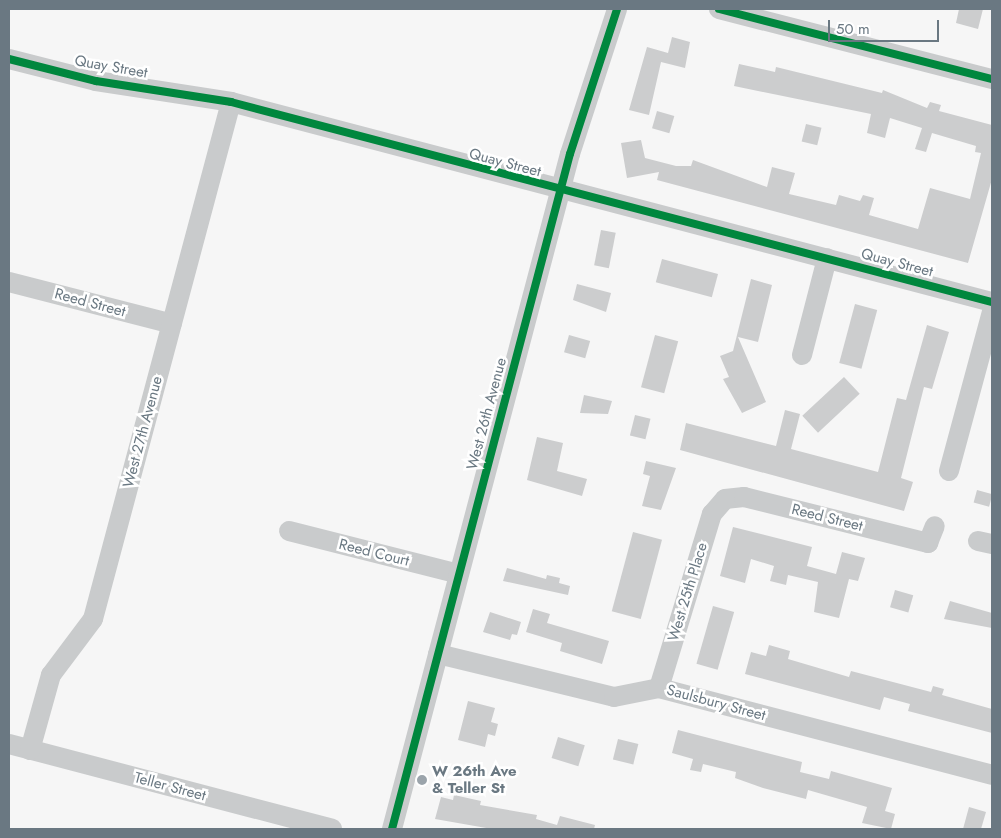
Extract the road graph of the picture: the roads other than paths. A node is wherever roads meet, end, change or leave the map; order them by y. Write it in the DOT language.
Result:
graph roads {
  1 [pos="617,9"];
  2 [pos="719,9"];
  3 [pos="9,59"];
  4 [pos="992,79"];
  5 [pos="230,102"];
  6 [pos="561,191"];
  7 [pos="827,258"];
  8 [pos="9,282"];
  9 [pos="992,302"];
  10 [pos="992,312"];
  11 [pos="172,324"];
  12 [pos="802,355"];
  13 [pos="950,471"];
  14 [pos="725,499"];
  15 [pos="289,531"];
  16 [pos="931,535"];
  17 [pos="459,574"];
  18 [pos="438,654"];
  19 [pos="659,688"];
  20 [pos="9,744"];
  21 [pos="30,750"];
  22 [pos="992,775"];
  23 [pos="332,829"];
  24 [pos="392,829"];
  1 -- 6 [label="street, West 26th Avenue"];
  2 -- 4 [label="street"];
  3 -- 5 [label="street, Quay Street"];
  5 -- 6 [label="street, Quay Street"];
  5 -- 11 [label="street, West 27th Avenue"];
  6 -- 7 [label="street, Quay Street"];
  6 -- 17 [label="street, West 26th Avenue"];
  7 -- 9 [label="street, Quay Street"];
  7 -- 12 [label="street"];
  8 -- 11 [label="street, Reed Street"];
  10 -- 13 [label="street"];
  11 -- 21 [label="street, West 27th Avenue"];
  14 -- 16 [label="street, Reed Street"];
  14 -- 19 [label="street, West 25th Place"];
  15 -- 17 [label="street, Reed Court"];
  17 -- 18 [label="street, West 26th Avenue"];
  18 -- 19 [label="street, Saulsbury Street"];
  18 -- 24 [label="street, West 26th Avenue"];
  19 -- 22 [label="street, Saulsbury Street"];
  20 -- 21 [label="street, Teller Street"];
  21 -- 23 [label="street, Teller Street"];
}
